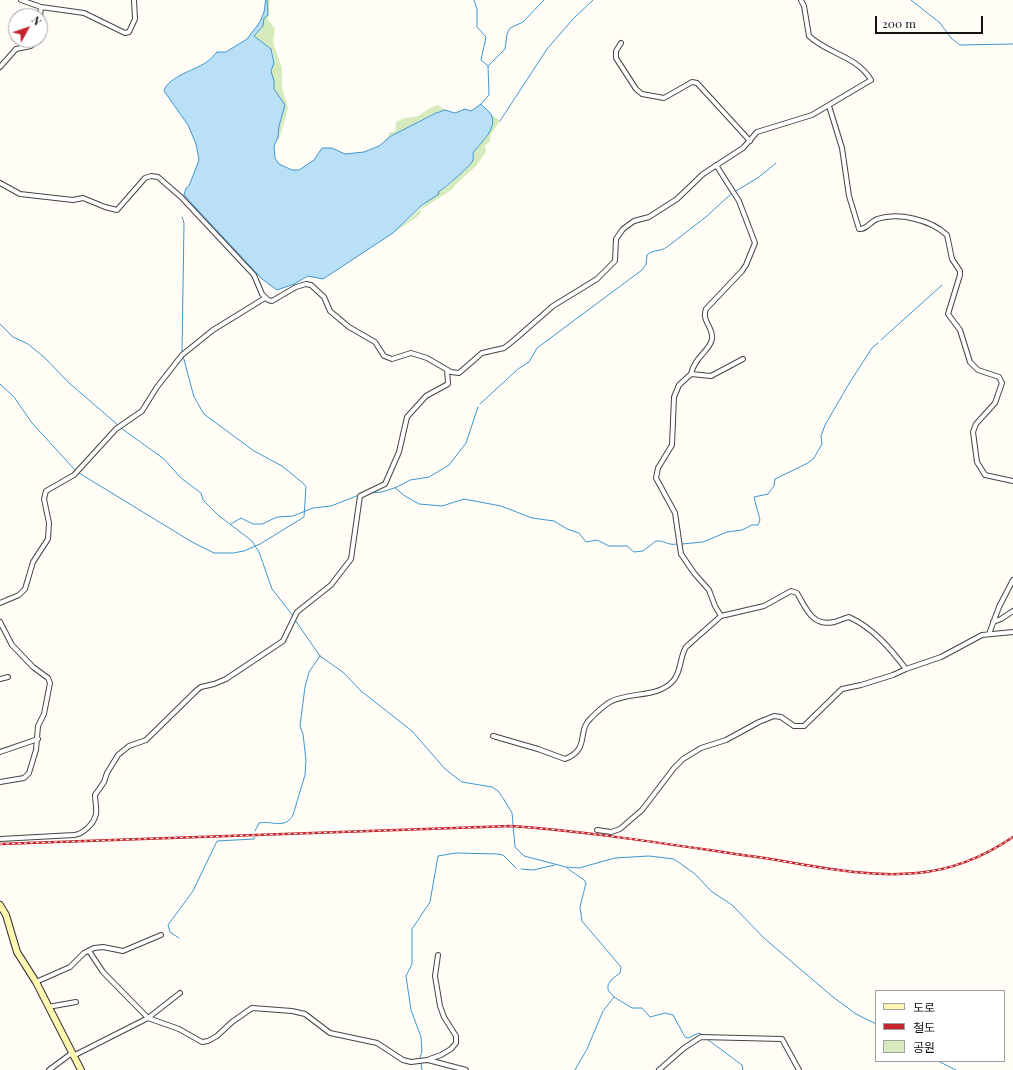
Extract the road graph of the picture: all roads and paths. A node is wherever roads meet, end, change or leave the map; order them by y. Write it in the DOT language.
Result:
graph roads {
  1 [pos="21,0"];
  2 [pos="134,0"];
  3 [pos="801,0"];
  4 [pos="41,7"];
  5 [pos="621,43"];
  6 [pos="21,48"];
  7 [pos="0,67"];
  8 [pos="829,106"];
  9 [pos="750,141"];
  10 [pos="716,166"];
  11 [pos="0,183"];
  12 [pos="265,298"];
  13 [pos="743,359"];
  14 [pos="447,370"];
  15 [pos="691,374"];
  16 [pos="1013,481"];
  17 [pos="1013,580"];
  18 [pos="0,603"];
  19 [pos="1013,611"];
  20 [pos="721,616"];
  21 [pos="0,622"];
  22 [pos="993,622"];
  23 [pos="1013,632"];
  24 [pos="989,634"];
  25 [pos="906,669"];
  26 [pos="8,678"];
  27 [pos="0,679"];
  28 [pos="493,736"];
  29 [pos="38,739"];
  30 [pos="0,752"];
  31 [pos="0,782"];
  32 [pos="598,830"];
  33 [pos="0,840"];
  34 [pos="0,905"];
  35 [pos="161,935"];
  36 [pos="89,951"];
  37 [pos="438,955"];
  38 [pos="36,982"];
  39 [pos="180,993"];
  40 [pos="76,1002"];
  41 [pos="48,1007"];
  42 [pos="148,1018"];
  43 [pos="72,1054"];
  44 [pos="427,1060"];
  45 [pos="49,1070"];
  46 [pos="81,1070"];
  47 [pos="466,1070"];
  48 [pos="659,1070"];
  49 [pos="799,1070"];
  1 -- 4 [label="street"];
  2 -- 4 [label="street"];
  3 -- 8 [label="street"];
  5 -- 9 [label="street"];
  6 -- 7 [label="street"];
  8 -- 9 [label="street"];
  8 -- 16 [label="street"];
  9 -- 10 [label="street"];
  10 -- 14 [label="street"];
  10 -- 15 [label="street"];
  11 -- 12 [label="street"];
  12 -- 14 [label="street"];
  12 -- 18 [label="street"];
  13 -- 15 [label="street"];
  14 -- 33 [label="street"];
  15 -- 20 [label="street"];
  17 -- 22 [label="street"];
  19 -- 22 [label="street"];
  20 -- 25 [label="street"];
  20 -- 28 [label="street"];
  21 -- 29 [label="street"];
  22 -- 24 [label="street"];
  23 -- 24 [label="street"];
  24 -- 25 [label="street"];
  25 -- 32 [label="street"];
  26 -- 27 [label="street"];
  29 -- 30 [label="street"];
  29 -- 31 [label="street"];
  34 -- 38 [label="street"];
  35 -- 36 [label="street"];
  36 -- 38 [label="street"];
  36 -- 42 [label="street"];
  37 -- 44 [label="street"];
  38 -- 41 [label="street"];
  39 -- 42 [label="street"];
  40 -- 41 [label="street"];
  41 -- 43 [label="street"];
  42 -- 43 [label="street"];
  42 -- 44 [label="street"];
  43 -- 45 [label="street"];
  43 -- 46 [label="street"];
  44 -- 47 [label="street"];
  48 -- 49 [label="street"];
}
